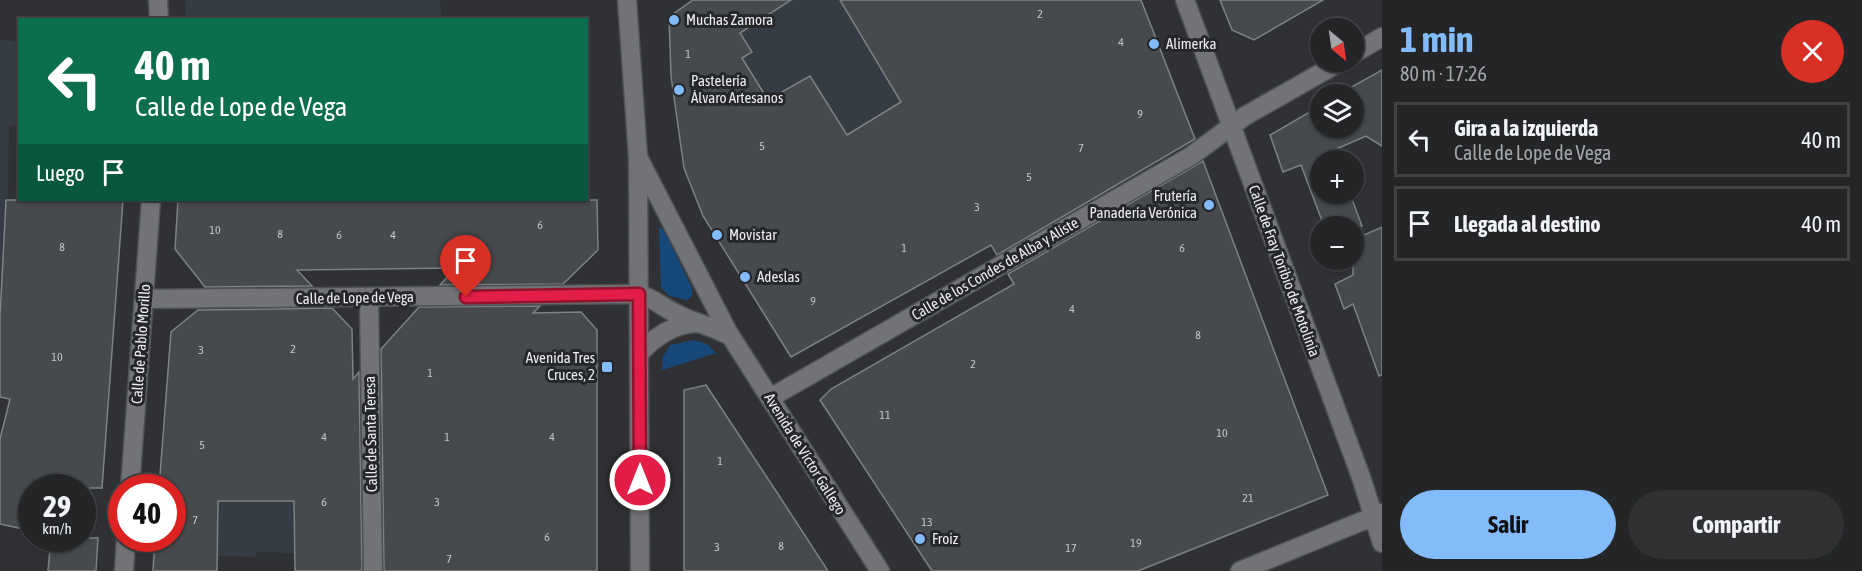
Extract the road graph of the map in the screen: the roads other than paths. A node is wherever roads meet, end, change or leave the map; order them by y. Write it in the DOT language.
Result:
graph roads {
  1 [pos="158,0"];
  2 [pos="627,0"];
  3 [pos="1185,0"];
  4 [pos="159,18"];
  5 [pos="1382,37"];
  6 [pos="1364,48"];
  7 [pos="1323,72"];
  8 [pos="1231,125"];
  9 [pos="638,157"];
  10 [pos="151,201"];
  11 [pos="639,294"];
  12 [pos="369,298"];
  13 [pos="144,299"];
  14 [pos="700,323"];
  15 [pos="730,336"];
  16 [pos="639,354"];
  17 [pos="770,398"];
  18 [pos="131,474"];
  19 [pos="1377,515"];
  20 [pos="1382,543"];
  21 [pos="125,552"];
  22 [pos="124,571"];
  23 [pos="373,571"];
  24 [pos="640,571"];
  25 [pos="880,571"];
  26 [pos="1240,571"];
  1 -- 4 [label="street"];
  2 -- 9 [label="street, Avenida de Víctor Gallego"];
  3 -- 8 [label="street, Calle de Fray Toribio de Motolinia"];
  5 -- 6 [label="street"];
  7 -- 8 [label="street, Calle de los Condes de Alba y Aliste"];
  8 -- 17 [label="street, Calle de los Condes de Alba y Aliste"];
  8 -- 19 [label="street, Calle de Fray Toribio de Motolinia"];
  9 -- 11 [label="street, Avenida de Víctor Gallego"];
  9 -- 15 [label="street, Avenida de Víctor Gallego"];
  10 -- 13 [label="street, Calle de Pablo Morillo"];
  11 -- 12 [label="street, Calle de Lope de Vega"];
  11 -- 14 [label="street"];
  11 -- 16 [label="street, Avenida de Víctor Gallego"];
  12 -- 13 [label="street, Calle de Lope de Vega"];
  12 -- 23 [label="street, Calle de Santa Teresa"];
  13 -- 18 [label="street, Calle de Pablo Morillo"];
  14 -- 15 [label="street"];
  14 -- 16 [label="street"];
  15 -- 17 [label="street, Avenida de Víctor Gallego"];
  16 -- 24 [label="street, Avenida de Víctor Gallego"];
  17 -- 25 [label="street, Avenida de Víctor Gallego"];
  19 -- 20 [label="street, Calle de Fray Toribio de Motolinia"];
  19 -- 26 [label="street"];
  21 -- 22 [label="street"];
}
